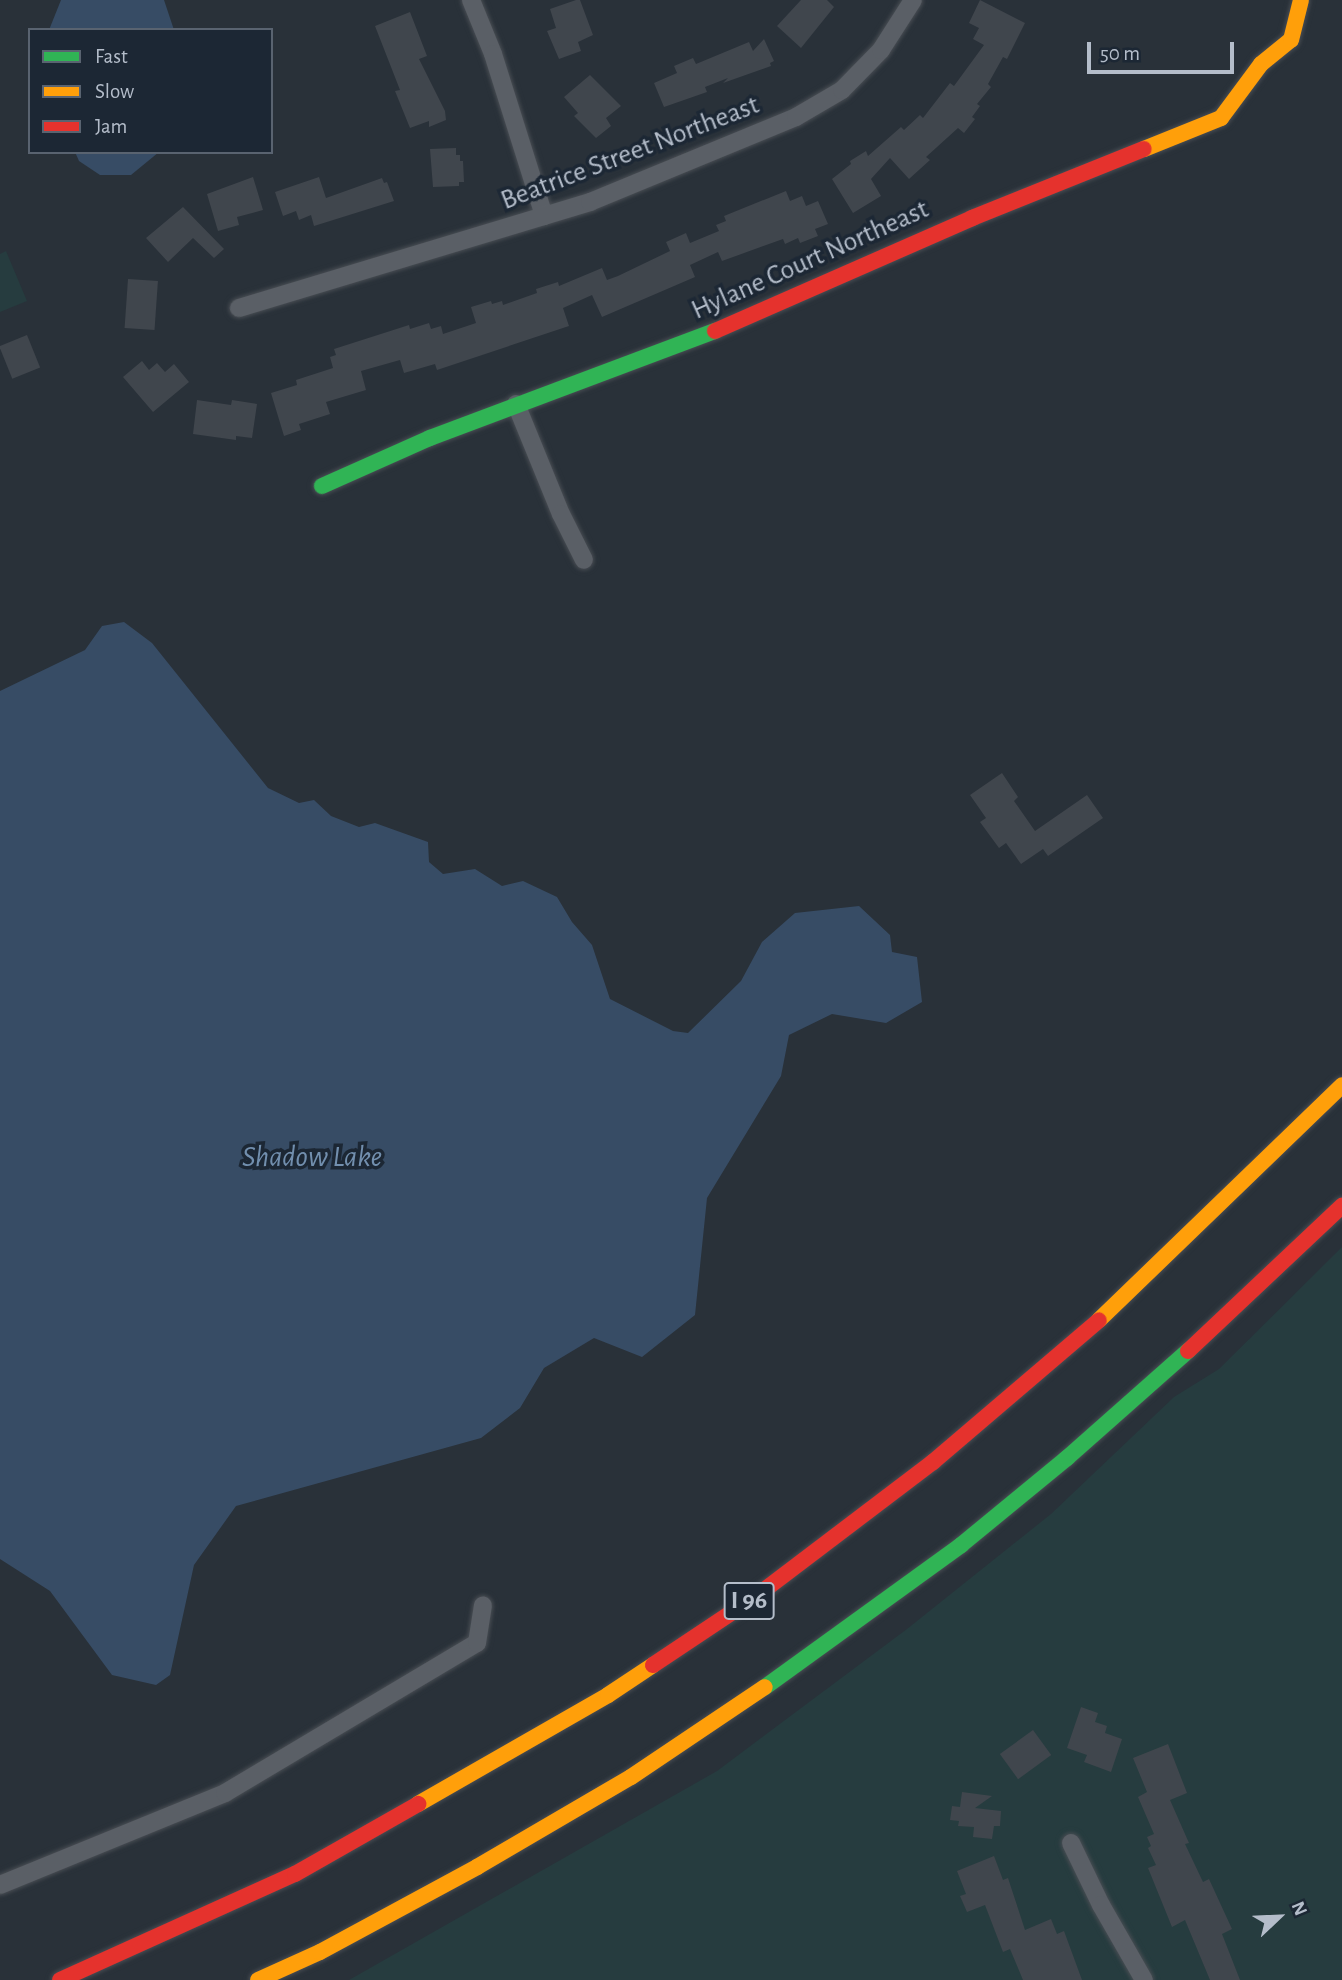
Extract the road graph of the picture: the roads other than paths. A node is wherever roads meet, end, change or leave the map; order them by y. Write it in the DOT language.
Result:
graph roads {
  1 [pos="471,0"];
  2 [pos="913,0"];
  3 [pos="1301,0"];
  4 [pos="544,216"];
  5 [pos="239,308"];
  6 [pos="516,404"];
  7 [pos="322,486"];
  8 [pos="584,561"];
  9 [pos="1342,1086"];
  10 [pos="1342,1206"];
  11 [pos="483,1605"];
  12 [pos="1071,1843"];
  13 [pos="0,1885"];
  14 [pos="60,1980"];
  15 [pos="258,1980"];
  16 [pos="1144,1980"];
  1 -- 4 [label="street"];
  2 -- 4 [label="street, Beatrice Street Northeast"];
  3 -- 6 [label="main road, Hylane Court Northeast"];
  4 -- 5 [label="street, Beatrice Street Northeast"];
  6 -- 7 [label="main road, Hylane Court Northeast"];
  6 -- 8 [label="street"];
  9 -- 14 [label="main road, I 96"];
  10 -- 15 [label="main road"];
  11 -- 13 [label="street"];
  12 -- 16 [label="street"];
}
